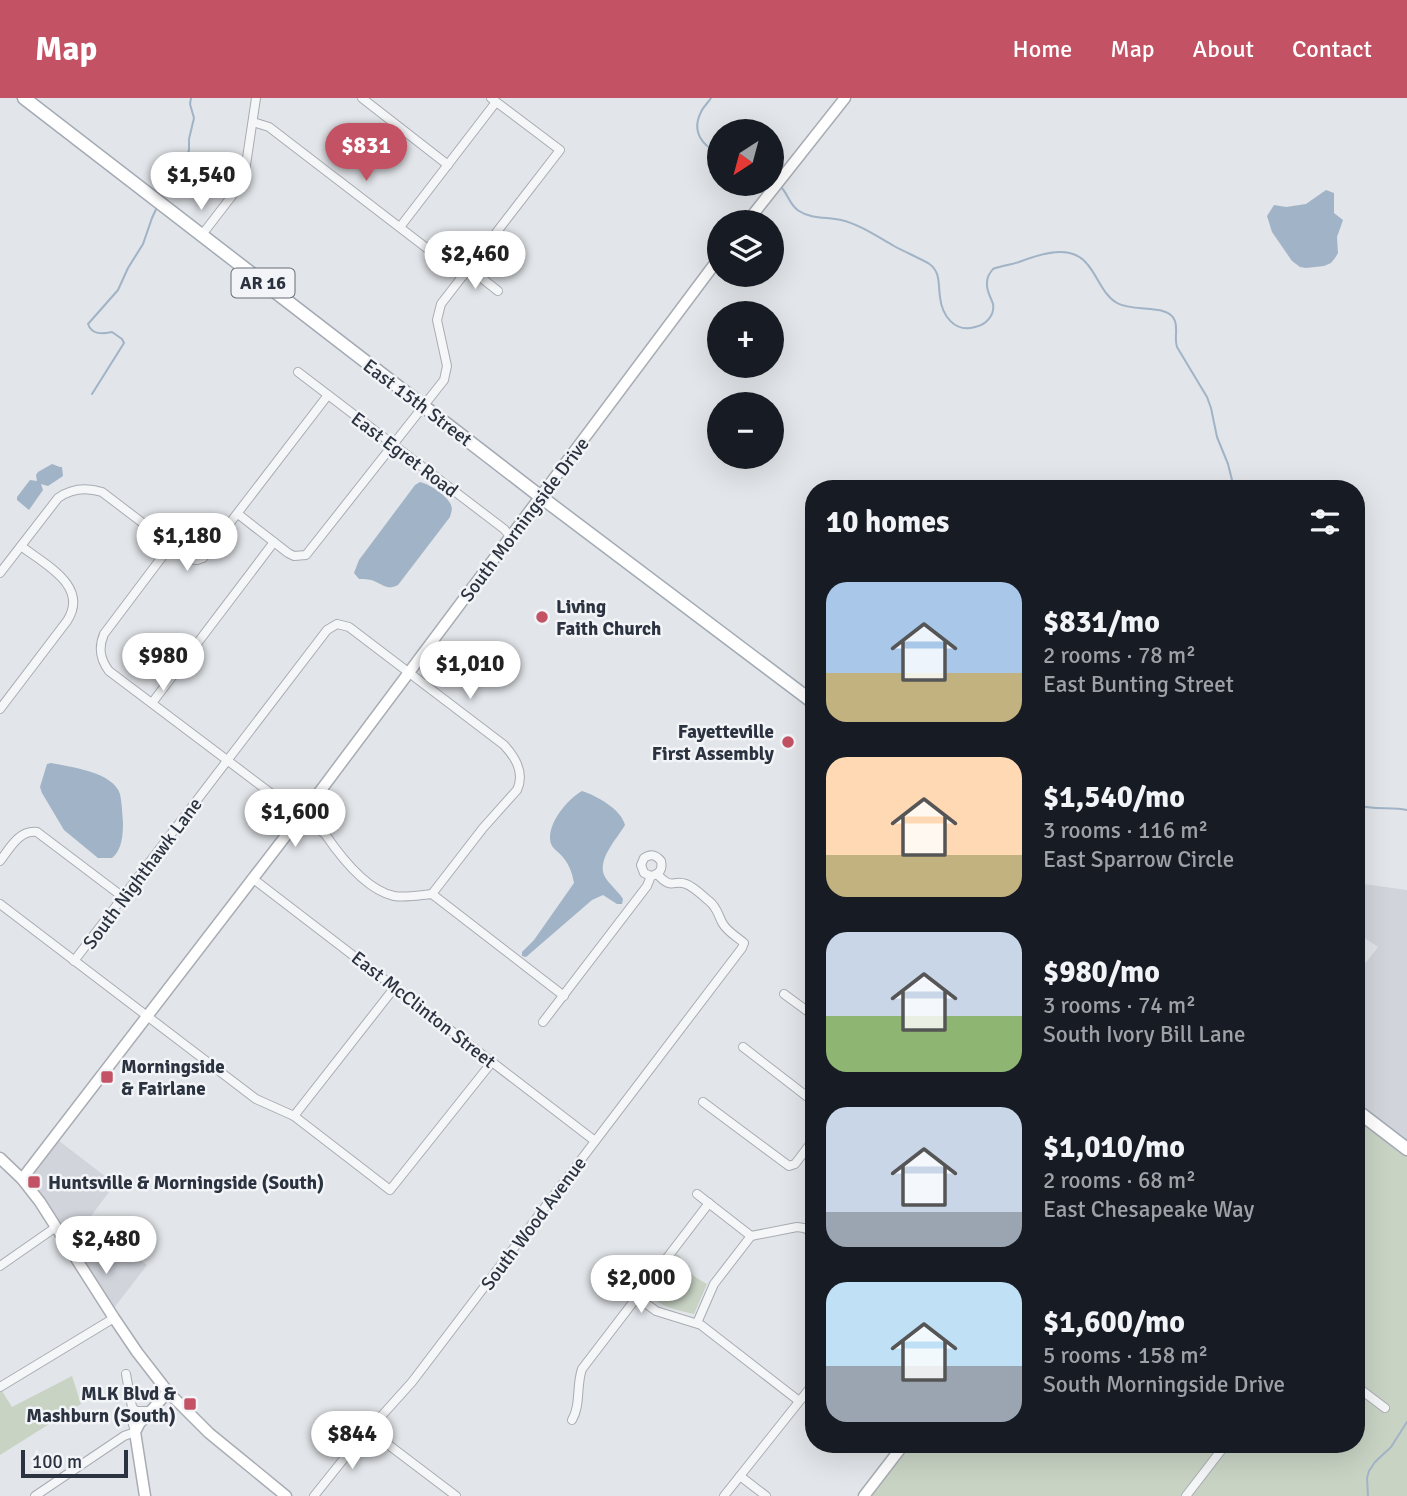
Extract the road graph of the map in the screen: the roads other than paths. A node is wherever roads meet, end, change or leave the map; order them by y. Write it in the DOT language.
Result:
graph roads {
  1 [pos="24,98"];
  2 [pos="256,98"];
  3 [pos="362,98"];
  4 [pos="845,98"];
  5 [pos="494,100"];
  6 [pos="253,122"];
  7 [pos="448,165"];
  8 [pos="757,210"];
  9 [pos="400,227"];
  10 [pos="201,236"];
  11 [pos="466,272"];
  12 [pos="707,274"];
  13 [pos="498,291"];
  14 [pos="298,372"];
  15 [pos="328,396"];
  16 [pos="424,407"];
  17 [pos="393,445"];
  18 [pos="541,497"];
  19 [pos="238,514"];
  20 [pos="512,537"];
  21 [pos="274,542"];
  22 [pos="171,545"];
  23 [pos="21,546"];
  24 [pos="0,573"];
  25 [pos="410,673"];
  26 [pos="805,696"];
  27 [pos="152,704"];
  28 [pos="0,709"];
  29 [pos="227,761"];
  30 [pos="301,816"];
  31 [pos="0,861"];
  32 [pos="253,877"];
  33 [pos="432,894"];
  34 [pos="123,897"];
  35 [pos="0,905"];
  36 [pos="74,961"];
  37 [pos="395,987"];
  38 [pos="784,994"];
  39 [pos="564,996"];
  40 [pos="805,1009"];
  41 [pos="147,1017"];
  42 [pos="543,1022"];
  43 [pos="743,1047"];
  44 [pos="492,1062"];
  45 [pos="805,1095"];
  46 [pos="703,1102"];
  47 [pos="294,1116"];
  48 [pos="1365,1117"];
  49 [pos="595,1141"];
  50 [pos="1407,1149"];
  51 [pos="805,1151"];
  52 [pos="0,1158"];
  53 [pos="22,1179"];
  54 [pos="697,1194"];
  55 [pos="709,1203"];
  56 [pos="56,1227"];
  57 [pos="805,1228"];
  58 [pos="751,1236"];
  59 [pos="0,1266"];
  60 [pos="637,1297"];
  61 [pos="114,1318"];
  62 [pos="697,1323"];
  63 [pos="126,1374"];
  64 [pos="0,1387"];
  65 [pos="168,1392"];
  66 [pos="1365,1393"];
  67 [pos="805,1395"];
  68 [pos="800,1401"];
  69 [pos="132,1406"];
  70 [pos="1385,1408"];
  71 [pos="150,1412"];
  72 [pos="572,1420"];
  73 [pos="369,1430"];
  74 [pos="135,1432"];
  75 [pos="897,1453"];
  76 [pos="1219,1453"];
  77 [pos="740,1476"];
  78 [pos="35,1496"];
  79 [pos="145,1496"];
  80 [pos="286,1496"];
  81 [pos="314,1496"];
  82 [pos="456,1496"];
  83 [pos="724,1496"];
  84 [pos="765,1496"];
  85 [pos="864,1496"];
  86 [pos="1186,1496"];
  1 -- 10 [label="main road, East 15th Street / AR 16"];
  2 -- 6 [label="street"];
  3 -- 7 [label="street"];
  4 -- 8 [label="street"];
  5 -- 7 [label="street"];
  5 -- 11 [label="street"];
  6 -- 9 [label="street"];
  6 -- 10 [label="street"];
  7 -- 9 [label="street"];
  9 -- 11 [label="street"];
  10 -- 16 [label="main road, East 15th Street / AR 16"];
  11 -- 13 [label="street"];
  11 -- 16 [label="street"];
  12 -- 18 [label="street, South Morningside Drive"];
  14 -- 15 [label="street, East Egret Road"];
  15 -- 17 [label="street, East Egret Road"];
  15 -- 19 [label="street"];
  16 -- 17 [label="street"];
  16 -- 18 [label="main road, East 15th Street / AR 16"];
  17 -- 20 [label="street, East Egret Road"];
  17 -- 21 [label="street"];
  18 -- 20 [label="street, South Morningside Drive"];
  18 -- 26 [label="main road, East 15th Street / AR 16"];
  19 -- 21 [label="street"];
  19 -- 22 [label="street"];
  20 -- 25 [label="street, South Morningside Drive"];
  21 -- 27 [label="street"];
  22 -- 23 [label="street"];
  22 -- 27 [label="street"];
  23 -- 24 [label="street"];
  23 -- 28 [label="street"];
  25 -- 29 [label="street, South Nighthawk Lane"];
  25 -- 30 [label="street, South Morningside Drive"];
  25 -- 33 [label="street"];
  27 -- 29 [label="street"];
  29 -- 30 [label="street"];
  29 -- 34 [label="street, South Nighthawk Lane"];
  30 -- 32 [label="street, South Morningside Drive"];
  30 -- 33 [label="street"];
  31 -- 34 [label="street"];
  32 -- 37 [label="street, East McClinton Street"];
  32 -- 41 [label="street, South Morningside Drive"];
  33 -- 39 [label="street"];
  34 -- 36 [label="street, South Nighthawk Lane"];
  35 -- 36 [label="street"];
  36 -- 41 [label="street"];
  37 -- 44 [label="street, East McClinton Street"];
  37 -- 47 [label="street"];
  38 -- 40 [label="street"];
  39 -- 42 [label="street"];
  39 -- 49 [label="street, South Wood Avenue"];
  41 -- 47 [label="street"];
  41 -- 53 [label="street, South Morningside Drive"];
  43 -- 45 [label="street"];
  44 -- 47 [label="street"];
  44 -- 49 [label="street, East McClinton Street"];
  46 -- 51 [label="street"];
  48 -- 50 [label="main road"];
  49 -- 73 [label="street, South Wood Avenue"];
  52 -- 53 [label="street"];
  53 -- 56 [label="street"];
  54 -- 55 [label="street"];
  55 -- 58 [label="street"];
  55 -- 60 [label="street"];
  56 -- 59 [label="street"];
  56 -- 61 [label="street"];
  57 -- 58 [label="street"];
  58 -- 62 [label="street"];
  60 -- 62 [label="street"];
  60 -- 72 [label="street"];
  61 -- 64 [label="street"];
  61 -- 65 [label="street"];
  62 -- 68 [label="street"];
  63 -- 69 [label="street"];
  65 -- 71 [label="street"];
  65 -- 80 [label="street"];
  66 -- 70 [label="street"];
  67 -- 68 [label="street"];
  68 -- 77 [label="street"];
  69 -- 71 [label="street"];
  69 -- 74 [label="street"];
  71 -- 74 [label="street"];
  73 -- 81 [label="street, South Wood Avenue"];
  73 -- 82 [label="street"];
  74 -- 78 [label="street"];
  74 -- 79 [label="street"];
  75 -- 85 [label="street"];
  76 -- 86 [label="street"];
  77 -- 83 [label="street"];
  77 -- 84 [label="street"];
}
